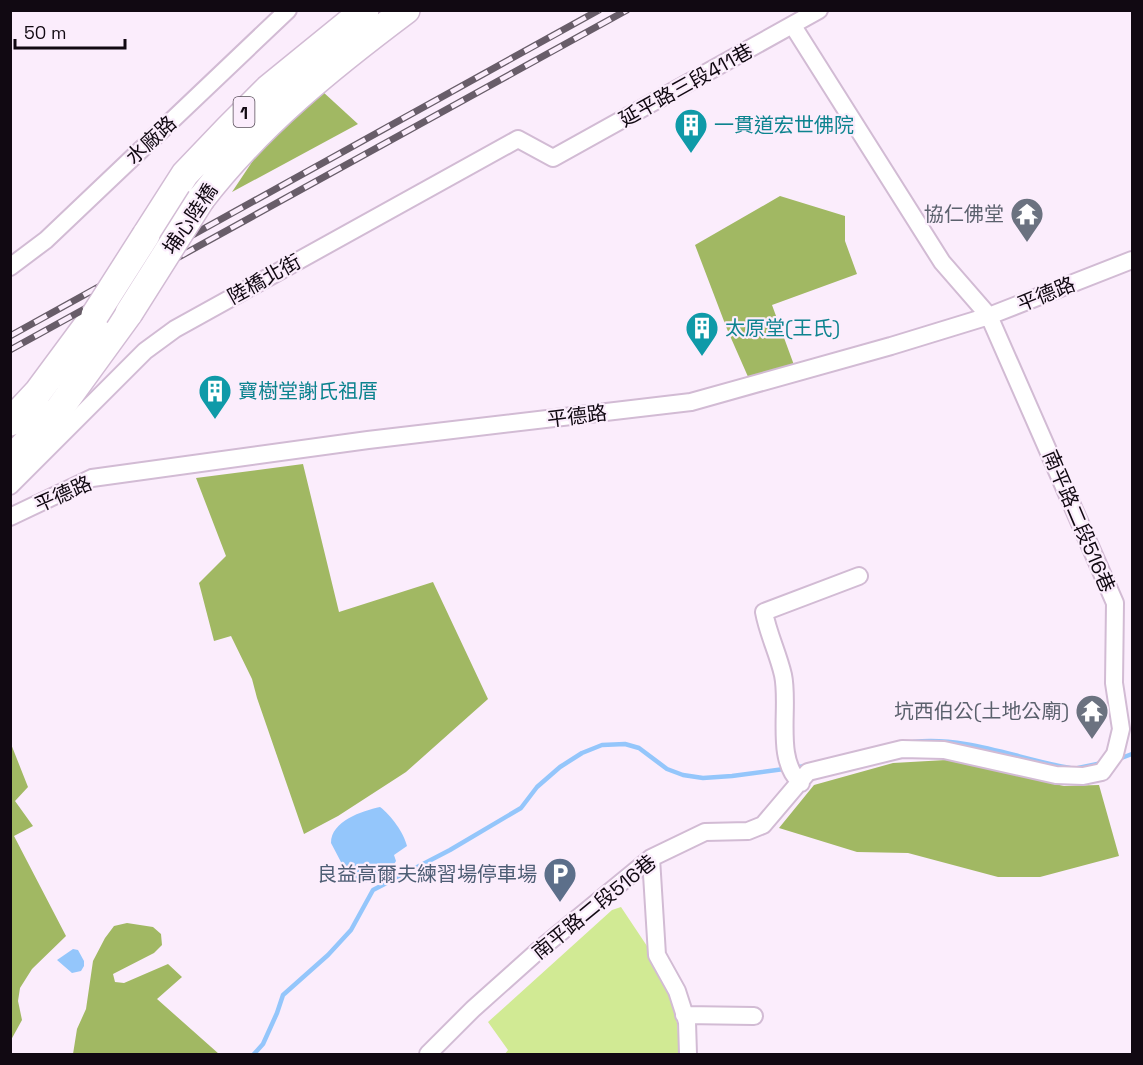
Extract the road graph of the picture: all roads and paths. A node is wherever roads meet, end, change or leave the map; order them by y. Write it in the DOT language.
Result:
graph roads {
  1 [pos="288,10"];
  2 [pos="365,10"];
  3 [pos="406,10"];
  4 [pos="819,10"];
  5 [pos="793,26"];
  6 [pos="553,158"];
  7 [pos="1132,260"];
  8 [pos="10,267"];
  9 [pos="989,316"];
  10 [pos="10,423"];
  11 [pos="10,460"];
  12 [pos="10,486"];
  13 [pos="10,517"];
  14 [pos="859,576"];
  15 [pos="798,780"];
  16 [pos="651,858"];
  17 [pos="684,1015"];
  18 [pos="754,1016"];
  19 [pos="428,1054"];
  20 [pos="688,1054"];
  1 -- 8 [label="street, 水廠路"];
  2 -- 10 [label="main road, 埔心陸橋 / 1, bridge"];
  3 -- 11 [label="main road, 埔心陸橋 / 1, bridge"];
  4 -- 5 [label="street, 延平路三段411巷"];
  5 -- 6 [label="street, 延平路三段411巷"];
  5 -- 9 [label="street, 南平路二段516巷"];
  6 -- 12 [label="street, 陸橋北街"];
  7 -- 9 [label="street, 平德路"];
  9 -- 13 [label="street, 平德路"];
  9 -- 15 [label="street, 南平路二段516巷"];
  14 -- 15 [label="street"];
  15 -- 16 [label="street, 南平路二段516巷"];
  16 -- 17 [label="street"];
  16 -- 19 [label="street, 南平路二段516巷"];
  17 -- 18 [label="street"];
  17 -- 20 [label="street"];
}
